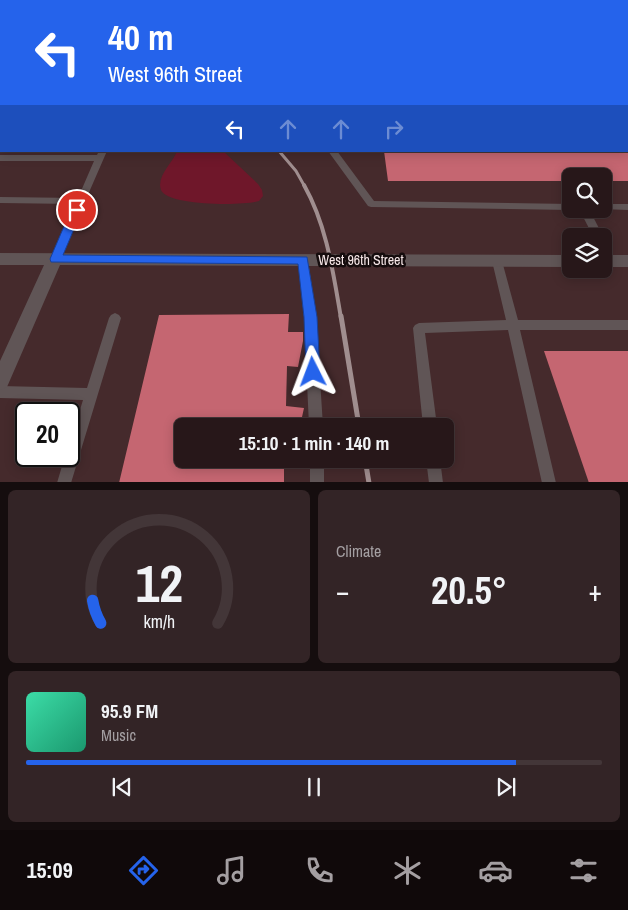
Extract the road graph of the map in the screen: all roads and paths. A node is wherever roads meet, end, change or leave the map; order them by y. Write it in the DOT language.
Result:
graph roads {
  1 [pos="333,152"];
  2 [pos="101,155"];
  3 [pos="0,158"];
  4 [pos="0,200"];
  5 [pos="81,201"];
  6 [pos="562,207"];
  7 [pos="612,207"];
  8 [pos="628,207"];
  9 [pos="612,258"];
  10 [pos="0,259"];
  11 [pos="56,259"];
  12 [pos="303,260"];
  13 [pos="497,261"];
  14 [pos="562,261"];
  15 [pos="628,261"];
  16 [pos="115,318"];
  17 [pos="513,325"];
  18 [pos="628,325"];
  19 [pos="0,381"];
  20 [pos="0,392"];
  21 [pos="91,394"];
  22 [pos="316,418"];
  23 [pos="429,418"];
  24 [pos="317,468"];
  25 [pos="434,468"];
  26 [pos="64,482"];
  27 [pos="317,482"];
  28 [pos="436,482"];
  29 [pos="549,482"];
  1 -- 6 [label="lane"];
  2 -- 3 [label="lane"];
  2 -- 5 [label="lane"];
  4 -- 5 [label="lane"];
  5 -- 11 [label="lane"];
  7 -- 8 [label="lane"];
  9 -- 15 [label="street"];
  10 -- 11 [label="street, West 96th Street"];
  11 -- 12 [label="street, West 96th Street"];
  11 -- 19 [label="street"];
  12 -- 13 [label="street, West 96th Street"];
  12 -- 22 [label="lane"];
  13 -- 14 [label="street, West 96th Street"];
  13 -- 17 [label="lane"];
  16 -- 21 [label="lane"];
  17 -- 18 [label="lane"];
  17 -- 23 [label="lane"];
  17 -- 29 [label="lane"];
  20 -- 21 [label="lane"];
  21 -- 26 [label="lane"];
  24 -- 27 [label="lane"];
  25 -- 28 [label="lane"];
}
